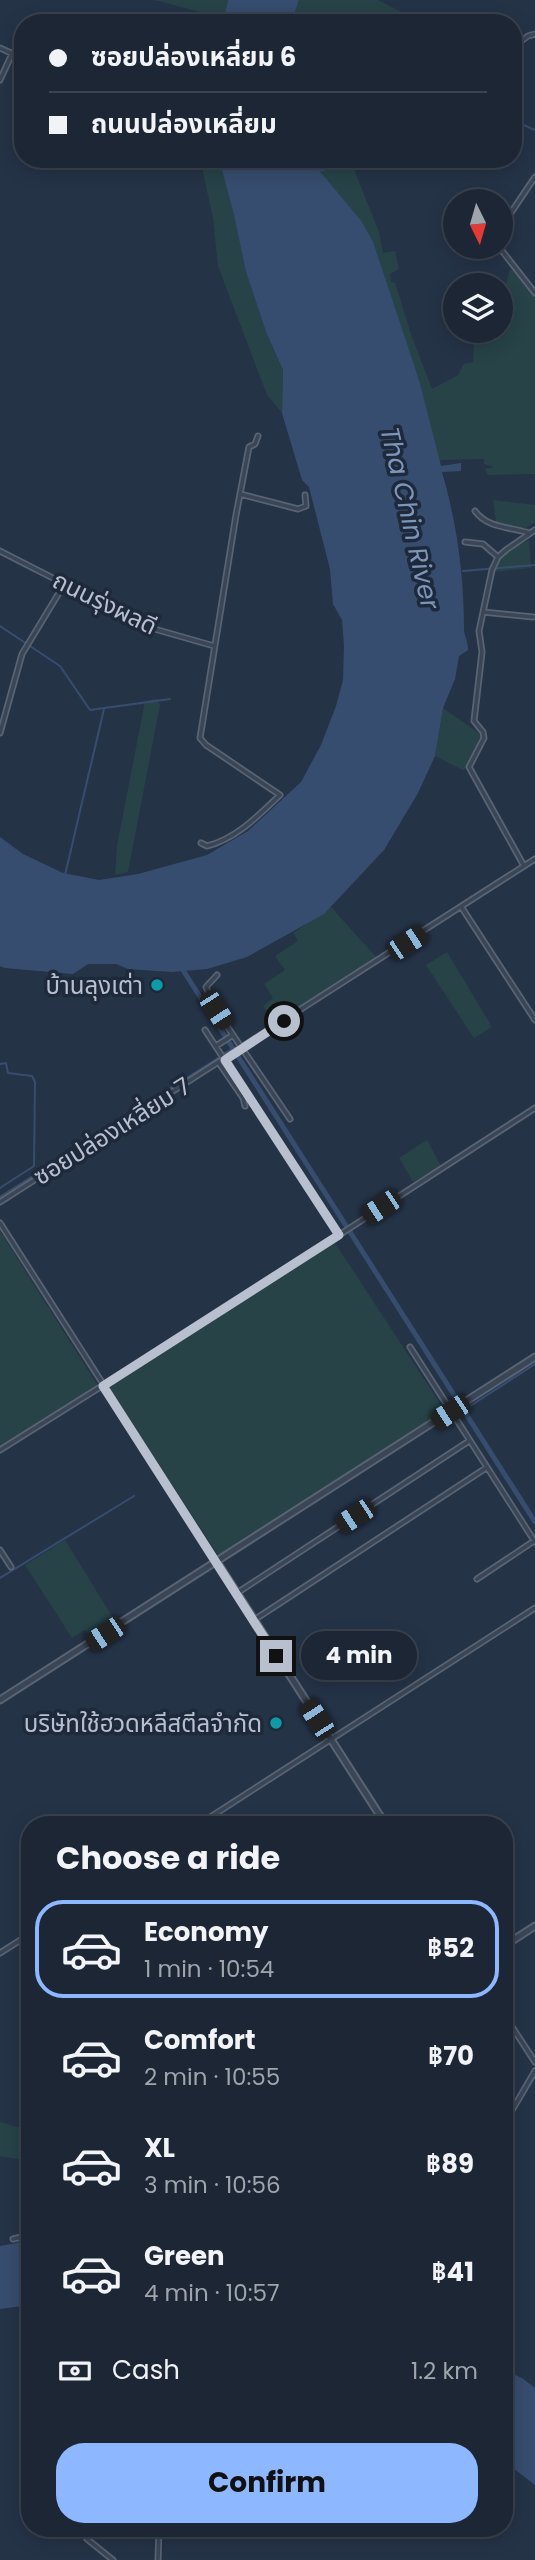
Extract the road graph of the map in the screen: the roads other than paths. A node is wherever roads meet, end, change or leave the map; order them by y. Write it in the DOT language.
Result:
graph roads {
  1 [pos="0,48"];
  2 [pos="0,80"];
  3 [pos="535,177"];
  4 [pos="513,210"];
  5 [pos="508,259"];
  6 [pos="535,293"];
  7 [pos="258,436"];
  8 [pos="240,494"];
  9 [pos="305,495"];
  10 [pos="475,510"];
  11 [pos="535,530"];
  12 [pos="529,533"];
  13 [pos="465,542"];
  14 [pos="0,551"];
  15 [pos="498,557"];
  16 [pos="65,583"];
  17 [pos="483,612"];
  18 [pos="533,617"];
  19 [pos="214,646"];
  20 [pos="0,733"];
  21 [pos="201,844"];
  22 [pos="535,859"];
  23 [pos="524,866"];
  24 [pos="462,907"];
  25 [pos="217,975"];
  26 [pos="535,1020"];
  27 [pos="205,1030"];
  28 [pos="231,1036"];
  29 [pos="216,1046"];
  30 [pos="242,1049"];
  31 [pos="227,1058"];
  32 [pos="219,1063"];
  33 [pos="244,1106"];
  34 [pos="535,1108"];
  35 [pos="289,1119"];
  36 [pos="0,1202"];
  37 [pos="0,1223"];
  38 [pos="339,1235"];
  39 [pos="410,1347"];
  40 [pos="535,1357"];
  41 [pos="103,1386"];
  42 [pos="450,1412"];
  43 [pos="469,1441"];
  44 [pos="0,1450"];
  45 [pos="486,1468"];
  46 [pos="535,1542"];
  47 [pos="0,1549"];
  48 [pos="217,1562"];
  49 [pos="11,1567"];
  50 [pos="477,1579"];
  51 [pos="237,1593"];
  52 [pos="535,1608"];
  53 [pos="254,1620"];
  54 [pos="0,1700"];
  55 [pos="330,1740"];
  56 [pos="212,1816"];
  57 [pos="380,1816"];
  58 [pos="535,1926"];
  59 [pos="21,1940"];
  60 [pos="513,1940"];
  61 [pos="0,1954"];
  62 [pos="513,2028"];
  63 [pos="535,2062"];
  64 [pos="535,2071"];
  65 [pos="513,2109"];
  66 [pos="21,2237"];
  67 [pos="13,2239"];
  68 [pos="85,2537"];
  69 [pos="159,2537"];
  70 [pos="113,2560"];
  71 [pos="158,2560"];
  1 -- 2 [label="street"];
  3 -- 4 [label="street"];
  5 -- 6 [label="street"];
  7 -- 8 [label="street"];
  8 -- 9 [label="street"];
  8 -- 19 [label="street"];
  10 -- 12 [label="street"];
  11 -- 12 [label="street"];
  12 -- 15 [label="street"];
  13 -- 15 [label="street"];
  14 -- 16 [label="street, ถนนรุ่งผลดี"];
  15 -- 17 [label="street"];
  16 -- 19 [label="street, ถนนรุ่งผลดี"];
  16 -- 20 [label="street"];
  17 -- 18 [label="street"];
  17 -- 23 [label="street"];
  19 -- 21 [label="street"];
  22 -- 23 [label="street, ซอยปล่องเหลี่ยม 7"];
  23 -- 24 [label="street, ซอยปล่องเหลี่ยม 7"];
  24 -- 26 [label="street"];
  24 -- 30 [label="street, ซอยปล่องเหลี่ยม 7"];
  25 -- 28 [label="street"];
  27 -- 29 [label="street"];
  28 -- 29 [label="street"];
  28 -- 30 [label="street"];
  29 -- 31 [label="street"];
  30 -- 31 [label="street, ซอยปล่องเหลี่ยม 7"];
  30 -- 35 [label="street"];
  31 -- 32 [label="street, ซอยปล่องเหลี่ยม 7"];
  31 -- 38 [label="street"];
  32 -- 33 [label="street"];
  32 -- 36 [label="street, ซอยปล่องเหลี่ยม 7"];
  34 -- 38 [label="street"];
  37 -- 41 [label="street"];
  38 -- 41 [label="street"];
  39 -- 42 [label="street"];
  40 -- 42 [label="street"];
  41 -- 44 [label="street"];
  41 -- 48 [label="street"];
  42 -- 43 [label="street"];
  42 -- 48 [label="street"];
  43 -- 45 [label="street"];
  43 -- 51 [label="street"];
  45 -- 46 [label="street"];
  45 -- 53 [label="street"];
  46 -- 50 [label="street"];
  47 -- 49 [label="street"];
  48 -- 51 [label="street"];
  48 -- 54 [label="street"];
  51 -- 53 [label="street"];
  52 -- 55 [label="street"];
  53 -- 55 [label="street"];
  55 -- 56 [label="street"];
  55 -- 57 [label="street"];
  58 -- 60 [label="street"];
  59 -- 61 [label="street"];
  62 -- 63 [label="street"];
  64 -- 65 [label="street"];
  66 -- 67 [label="street"];
  68 -- 70 [label="street"];
  69 -- 71 [label="street"];
}
